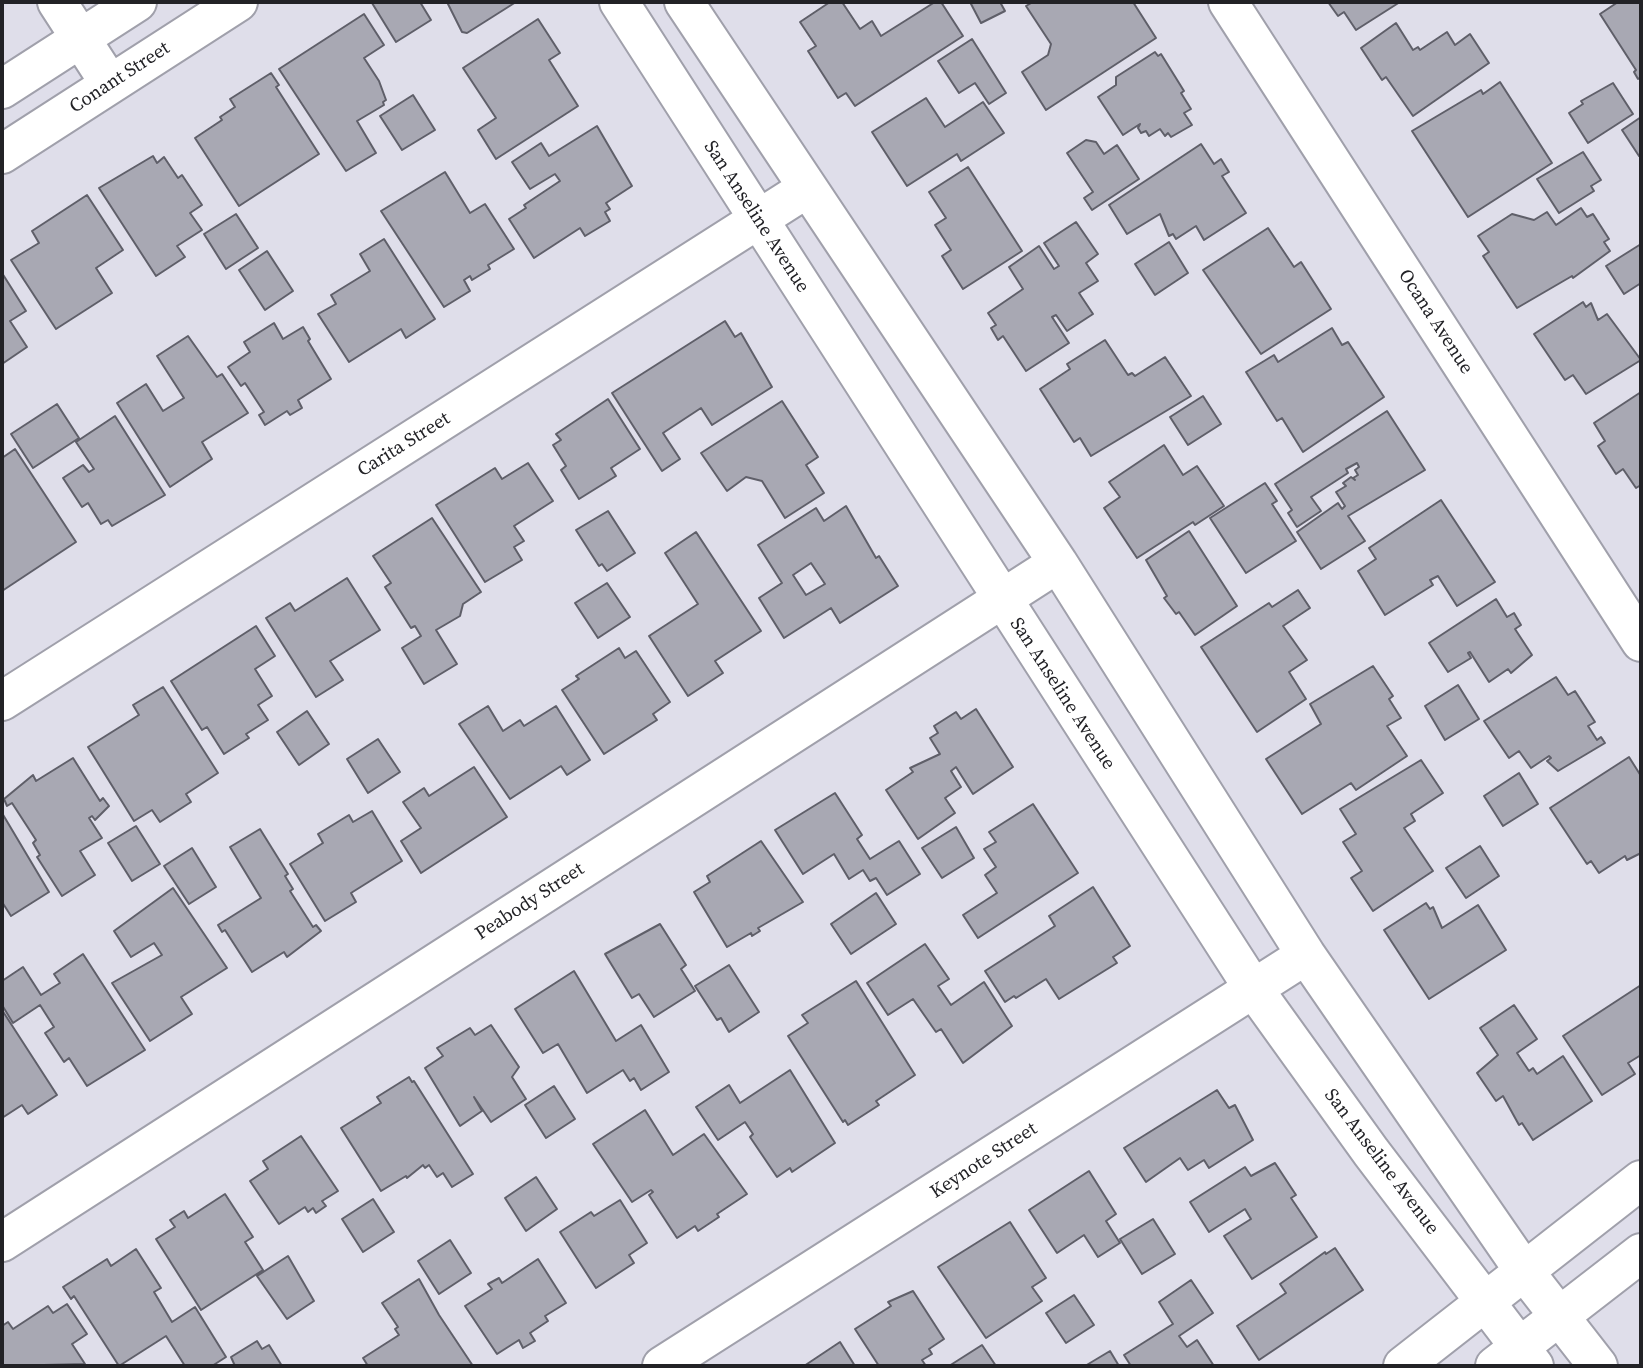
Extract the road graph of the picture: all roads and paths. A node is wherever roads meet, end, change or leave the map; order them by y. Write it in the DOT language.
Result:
graph roads {
  1 [pos="57,2"];
  2 [pos="137,2"];
  3 [pos="238,2"];
  4 [pos="618,2"];
  5 [pos="684,2"];
  6 [pos="1228,2"];
  7 [pos="80,38"];
  8 [pos="110,84"];
  9 [pos="2,89"];
  10 [pos="2,154"];
  11 [pos="806,189"];
  12 [pos="758,220"];
  13 [pos="1058,563"];
  14 [pos="1001,600"];
  15 [pos="1641,642"];
  16 [pos="2,701"];
  17 [pos="1306,955"];
  18 [pos="1253,988"];
  19 [pos="1641,1180"];
  20 [pos="2,1242"];
  21 [pos="1641,1253"];
  22 [pos="1524,1271"];
  23 [pos="1487,1303"];
  24 [pos="1560,1314"];
  25 [pos="1516,1360"];
  26 [pos="662,1366"];
  27 [pos="1403,1366"];
  28 [pos="1598,1366"];
  1 -- 7 [label="street"];
  2 -- 7 [label="street"];
  3 -- 8 [label="street, Conant Street"];
  4 -- 12 [label="street, San Anseline Avenue"];
  5 -- 11 [label="street"];
  6 -- 15 [label="street, Ocana Avenue"];
  7 -- 8 [label="street"];
  7 -- 9 [label="street"];
  8 -- 10 [label="street, Conant Street"];
  11 -- 12 [label="street, Carita Street"];
  11 -- 13 [label="street"];
  12 -- 14 [label="street, San Anseline Avenue"];
  12 -- 16 [label="street, Carita Street"];
  13 -- 14 [label="street, Peabody Street"];
  13 -- 17 [label="street"];
  14 -- 18 [label="street, San Anseline Avenue"];
  14 -- 20 [label="street, Peabody Street"];
  17 -- 18 [label="street, Keynote Street"];
  17 -- 22 [label="street"];
  18 -- 23 [label="street, San Anseline Avenue"];
  18 -- 26 [label="street, Keynote Street"];
  19 -- 22 [label="street"];
  21 -- 24 [label="street"];
  22 -- 23 [label="street"];
  22 -- 24 [label="street"];
  23 -- 25 [label="street, San Anseline Avenue"];
  23 -- 27 [label="street"];
  24 -- 25 [label="street"];
  24 -- 28 [label="street"];
}
